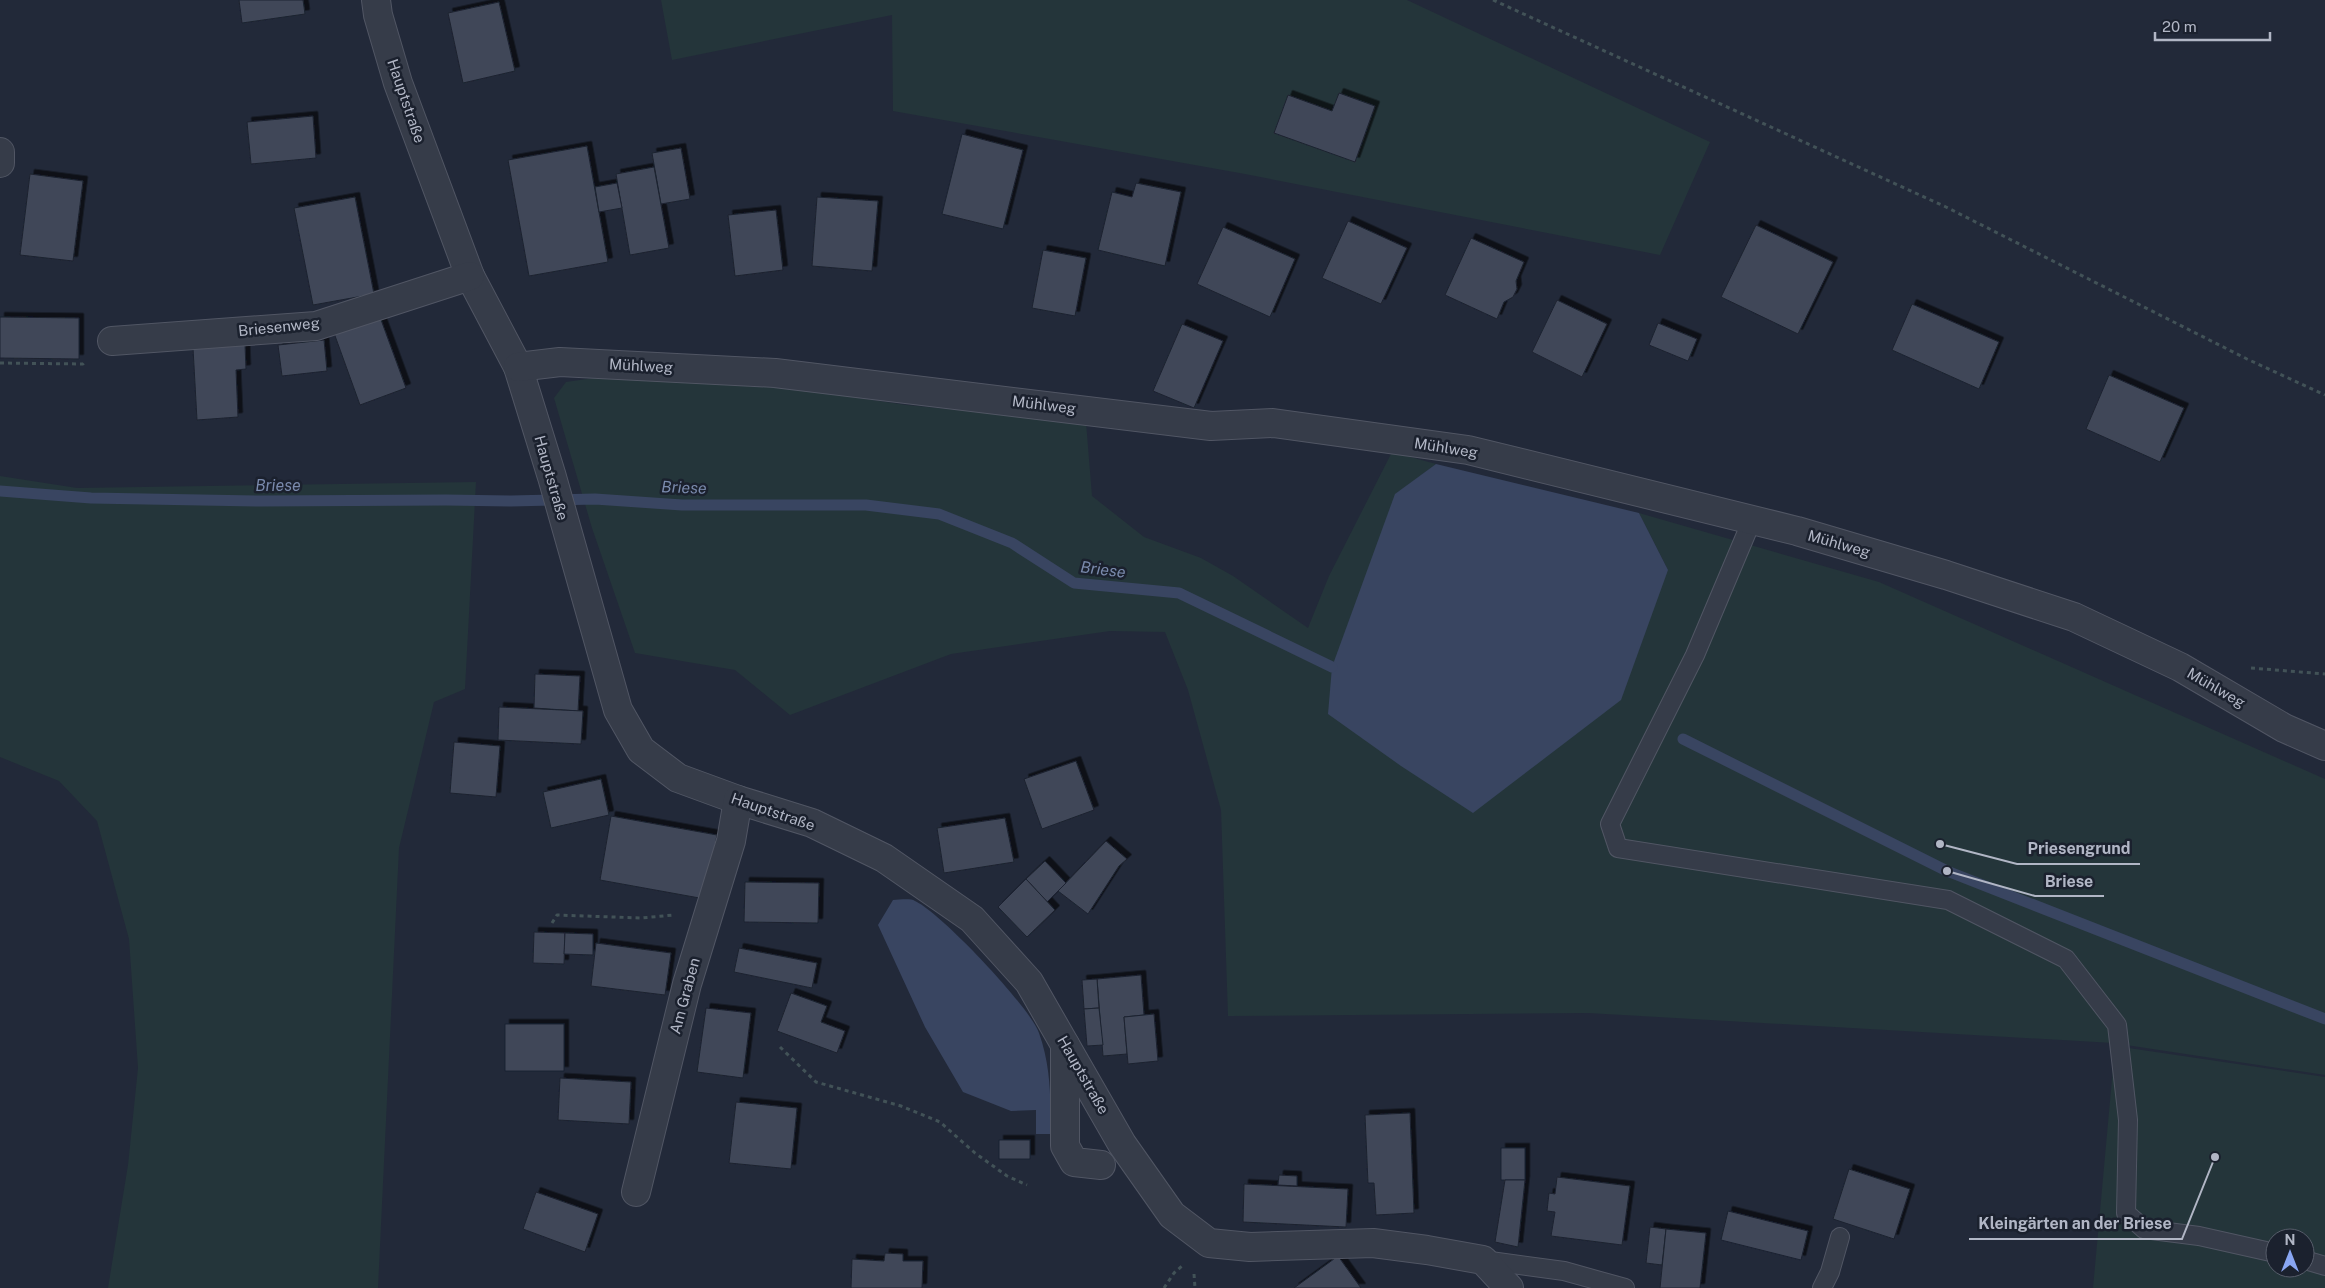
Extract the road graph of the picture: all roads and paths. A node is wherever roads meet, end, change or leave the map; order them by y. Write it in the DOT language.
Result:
graph roads {
  1 [pos="376,0"];
  2 [pos="1493,0"];
  3 [pos="0,152"];
  4 [pos="0,163"];
  5 [pos="470,276"];
  6 [pos="112,342"];
  7 [pos="0,363"];
  8 [pos="518,367"];
  9 [pos="2325,395"];
  10 [pos="1752,520"];
  11 [pos="2325,746"];
  12 [pos="738,800"];
  13 [pos="706,921"];
  14 [pos="552,923"];
  15 [pos="1065,1044"];
  16 [pos="780,1047"];
  17 [pos="1101,1165"];
  18 [pos="1026,1185"];
  19 [pos="636,1192"];
  20 [pos="1840,1237"];
  21 [pos="2265,1251"];
  22 [pos="1483,1260"];
  23 [pos="1509,1288"];
  24 [pos="1625,1288"];
  25 [pos="1822,1288"];
  1 -- 5 [label="street, Hauptstraße"];
  2 -- 9 [label="path"];
  3 -- 4 [label="street"];
  5 -- 6 [label="street, Briesenweg"];
  5 -- 8 [label="street, Hauptstraße"];
  6 -- 7 [label="path"];
  8 -- 10 [label="street, Mühlweg"];
  8 -- 12 [label="street, Hauptstraße"];
  10 -- 11 [label="street, Mühlweg"];
  10 -- 21 [label="lane"];
  12 -- 13 [label="street, Am Graben"];
  12 -- 15 [label="street, Hauptstraße"];
  13 -- 14 [label="path"];
  13 -- 19 [label="street, Am Graben"];
  15 -- 17 [label="street"];
  15 -- 22 [label="street, Hauptstraße"];
  16 -- 18 [label="path"];
  20 -- 25 [label="lane"];
  22 -- 23 [label="street"];
  22 -- 24 [label="lane"];
}
